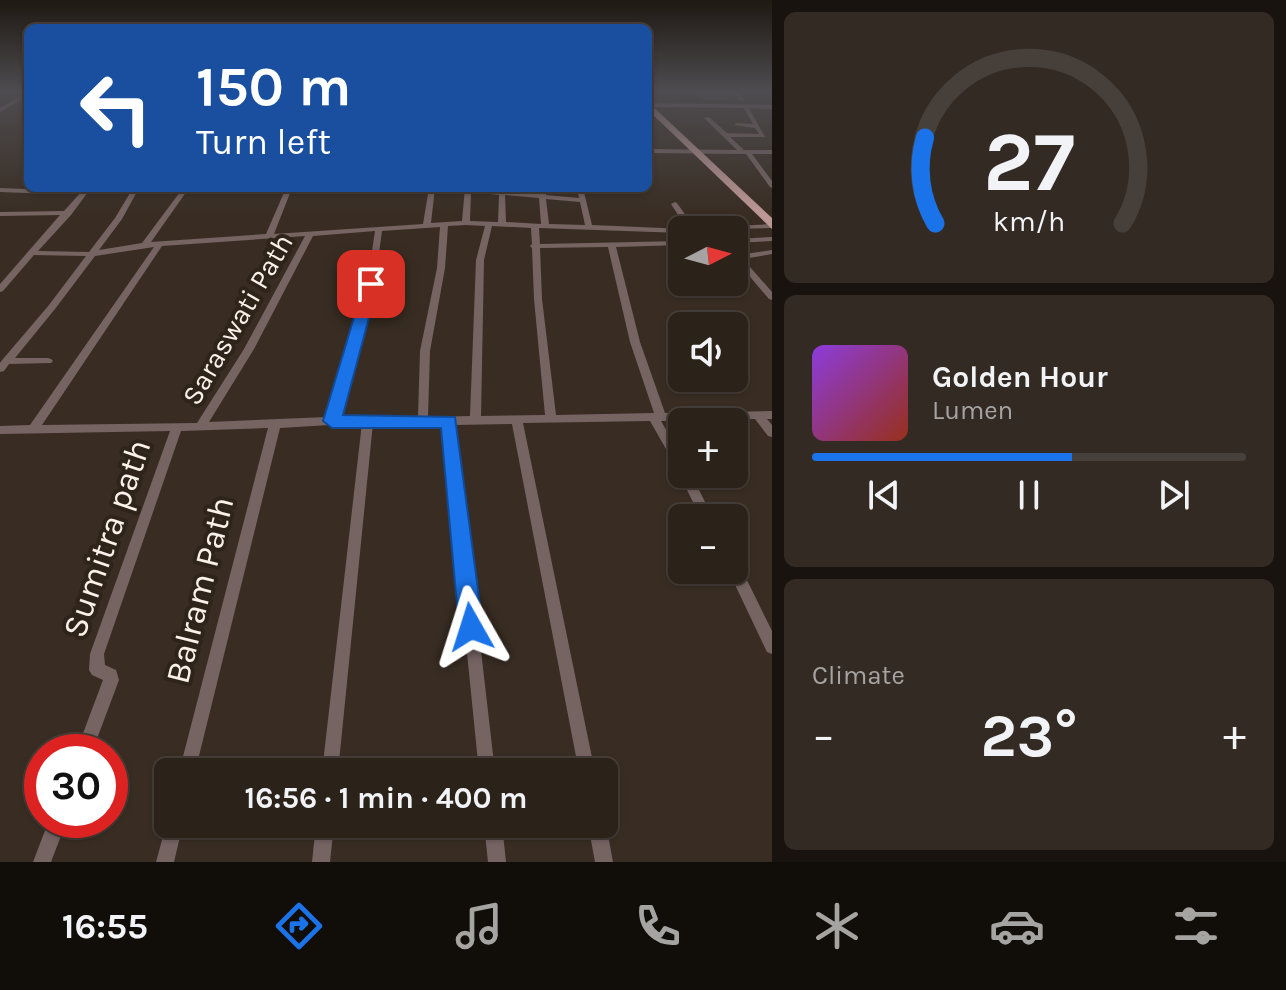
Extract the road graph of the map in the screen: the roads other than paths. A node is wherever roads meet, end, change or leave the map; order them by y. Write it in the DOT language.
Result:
graph roads {
  1 [pos="676,132"];
  2 [pos="720,132"];
  3 [pos="762,132"];
  4 [pos="723,135"];
  5 [pos="652,151"];
  6 [pos="697,152"];
  7 [pos="746,152"];
  8 [pos="772,152"];
  9 [pos="772,186"];
  10 [pos="0,190"];
  11 [pos="24,190"];
  12 [pos="85,192"];
  13 [pos="133,192"];
  14 [pos="183,192"];
  15 [pos="287,192"];
  16 [pos="431,192"];
  17 [pos="468,192"];
  18 [pos="502,192"];
  19 [pos="542,192"];
  20 [pos="581,192"];
  21 [pos="583,200"];
  22 [pos="675,204"];
  23 [pos="68,213"];
  24 [pos="0,214"];
  25 [pos="683,216"];
  26 [pos="466,223"];
  27 [pos="489,223"];
  28 [pos="502,223"];
  29 [pos="444,224"];
  30 [pos="427,225"];
  31 [pos="540,225"];
  32 [pos="772,226"];
  33 [pos="748,227"];
  34 [pos="589,228"];
  35 [pos="379,229"];
  36 [pos="668,231"];
  37 [pos="311,233"];
  38 [pos="269,236"];
  39 [pos="772,239"];
  40 [pos="748,240"];
  41 [pos="160,243"];
  42 [pos="668,244"];
  43 [pos="145,245"];
  44 [pos="534,246"];
  45 [pos="612,246"];
  46 [pos="772,252"];
  47 [pos="33,253"];
  48 [pos="90,254"];
  49 [pos="0,289"];
  50 [pos="772,297"];
  51 [pos="48,361"];
  52 [pos="3,365"];
  53 [pos="758,415"];
  54 [pos="772,415"];
  55 [pos="657,416"];
  56 [pos="368,419"];
  57 [pos="423,420"];
  58 [pos="517,420"];
  59 [pos="551,420"];
  60 [pos="332,421"];
  61 [pos="449,421"];
  62 [pos="475,421"];
  63 [pos="275,424"];
  64 [pos="177,426"];
  65 [pos="201,426"];
  66 [pos="35,427"];
  67 [pos="0,430"];
  68 [pos="772,433"];
  69 [pos="668,438"];
  70 [pos="742,584"];
  71 [pos="772,647"];
  72 [pos="91,734"];
  73 [pos="191,758"];
  74 [pos="332,758"];
  75 [pos="485,758"];
  76 [pos="584,758"];
  77 [pos="51,838"];
  78 [pos="171,838"];
  79 [pos="324,838"];
  80 [pos="494,838"];
  81 [pos="600,838"];
  82 [pos="42,862"];
  83 [pos="165,862"];
  84 [pos="321,862"];
  85 [pos="497,862"];
  86 [pos="604,862"];
  1 -- 6 [label="main road"];
  2 -- 4 [label="street"];
  3 -- 4 [label="street"];
  4 -- 7 [label="street"];
  5 -- 6 [label="street"];
  6 -- 7 [label="street"];
  6 -- 32 [label="main road"];
  7 -- 8 [label="street"];
  7 -- 9 [label="street"];
  10 -- 11 [label="street"];
  12 -- 23 [label="street"];
  13 -- 48 [label="street"];
  14 -- 43 [label="street"];
  15 -- 38 [label="street"];
  16 -- 30 [label="street"];
  17 -- 26 [label="street"];
  18 -- 28 [label="street"];
  19 -- 21 [label="street"];
  19 -- 31 [label="street"];
  20 -- 21 [label="street"];
  21 -- 34 [label="street"];
  22 -- 25 [label="street"];
  23 -- 24 [label="street"];
  23 -- 47 [label="street"];
  26 -- 27 [label="street"];
  26 -- 29 [label="street"];
  27 -- 28 [label="street"];
  27 -- 62 [label="street"];
  28 -- 31 [label="street"];
  29 -- 30 [label="street"];
  29 -- 57 [label="street"];
  30 -- 35 [label="street"];
  31 -- 34 [label="street"];
  31 -- 44 [label="street"];
  32 -- 33 [label="street"];
  34 -- 36 [label="street"];
  35 -- 37 [label="street"];
  35 -- 60 [label="street"];
  37 -- 38 [label="street"];
  37 -- 65 [label="street, Saraswati Path"];
  38 -- 41 [label="street"];
  39 -- 40 [label="street"];
  41 -- 43 [label="street"];
  41 -- 66 [label="street"];
  42 -- 45 [label="street"];
  43 -- 48 [label="street"];
  44 -- 45 [label="street"];
  44 -- 59 [label="street"];
  45 -- 55 [label="street"];
  46 -- 50 [label="street"];
  47 -- 48 [label="street"];
  47 -- 49 [label="street"];
  48 -- 52 [label="street"];
  51 -- 52 [label="street"];
  53 -- 54 [label="street"];
  53 -- 55 [label="street"];
  53 -- 68 [label="street"];
  55 -- 59 [label="street"];
  55 -- 69 [label="street"];
  56 -- 57 [label="street"];
  56 -- 60 [label="street"];
  56 -- 74 [label="street"];
  57 -- 61 [label="street"];
  58 -- 59 [label="street"];
  58 -- 62 [label="street"];
  58 -- 76 [label="street"];
  60 -- 63 [label="street"];
  61 -- 62 [label="street"];
  61 -- 75 [label="street"];
  63 -- 65 [label="street"];
  63 -- 73 [label="street, Balram Path"];
  64 -- 65 [label="street"];
  64 -- 66 [label="street"];
  64 -- 72 [label="street, Sumitra path"];
  66 -- 67 [label="street"];
  70 -- 71 [label="street"];
  77 -- 82 [label="street"];
  78 -- 83 [label="street"];
  79 -- 84 [label="street"];
  80 -- 85 [label="street"];
  81 -- 86 [label="street"];
}
